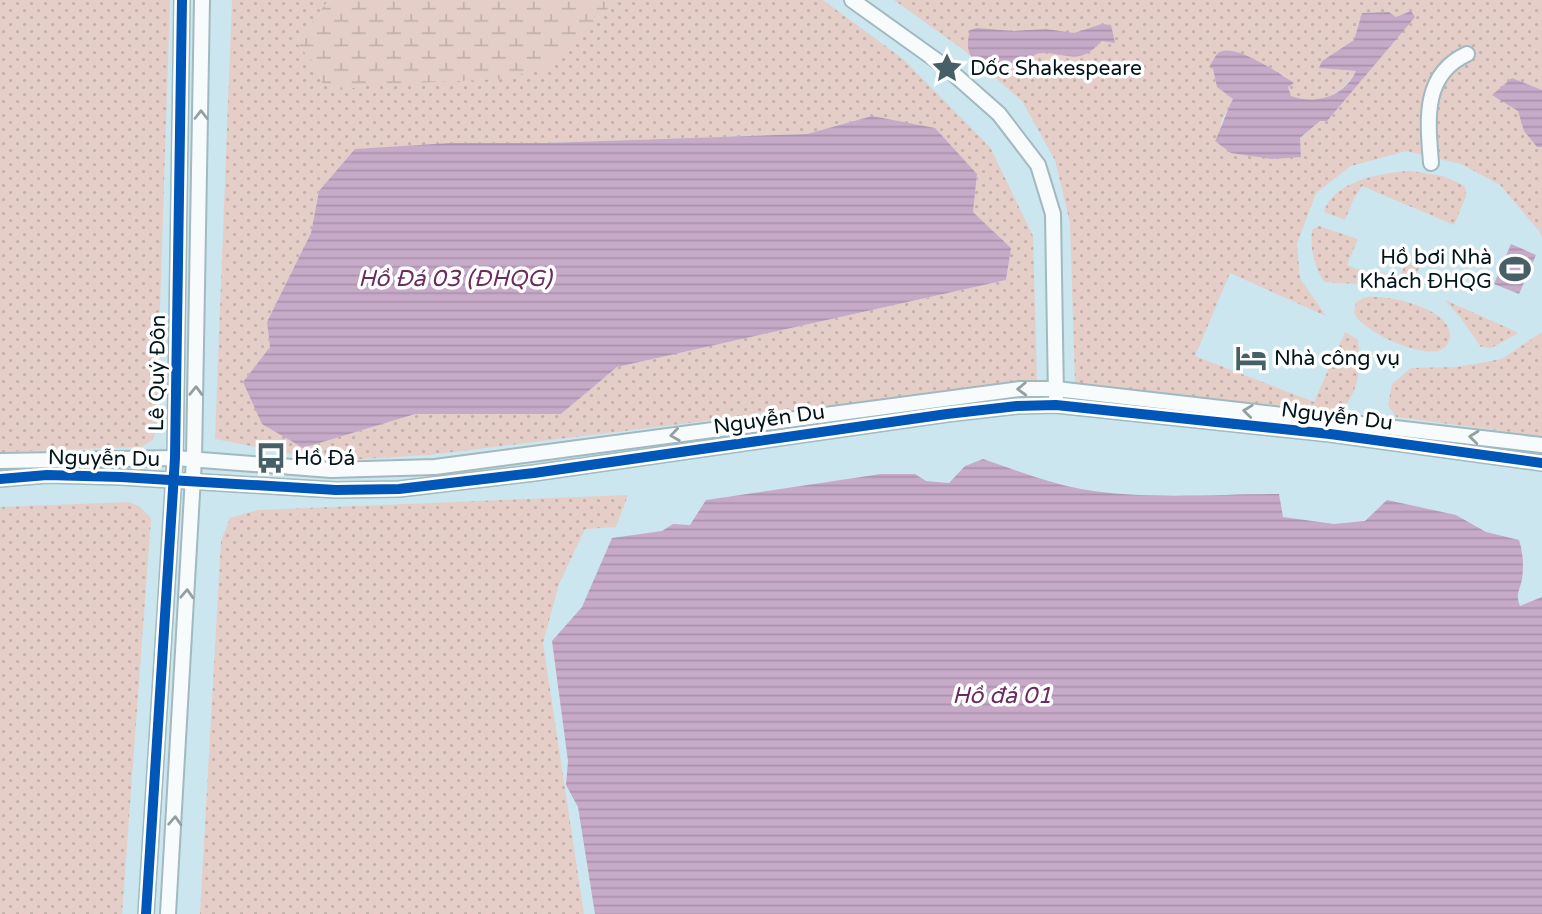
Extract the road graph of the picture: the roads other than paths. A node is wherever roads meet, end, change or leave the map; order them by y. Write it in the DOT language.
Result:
graph roads {
  1 [pos="182,0"];
  2 [pos="202,0"];
  3 [pos="852,0"];
  4 [pos="201,25"];
  5 [pos="182,26"];
  6 [pos="1467,54"];
  7 [pos="200,154"];
  8 [pos="180,156"];
  9 [pos="1431,163"];
  10 [pos="1056,389"];
  11 [pos="1056,405"];
  12 [pos="1542,445"];
  13 [pos="175,458"];
  14 [pos="194,459"];
  15 [pos="0,461"];
  16 [pos="1542,463"];
  17 [pos="0,479"];
  18 [pos="174,479"];
  19 [pos="193,480"];
  20 [pos="150,852"];
  21 [pos="173,853"];
  22 [pos="146,914"];
  23 [pos="168,914"];
  1 -- 5 [label="street, Lê Quý Đôn"];
  2 -- 4 [label="street, Lê Quý Đôn"];
  3 -- 10 [label="street"];
  4 -- 5 [label="street"];
  7 -- 4 [label="street, Lê Quý Đôn, one-way"];
  5 -- 8 [label="street, Lê Quý Đôn"];
  6 -- 9 [label="street"];
  7 -- 8 [label="street"];
  14 -- 7 [label="street, Lê Quý Đôn, one-way"];
  8 -- 13 [label="street, Lê Quý Đôn"];
  10 -- 11 [label="street"];
  12 -- 10 [label="street, Nguyễn Du, one-way"];
  10 -- 14 [label="street, Nguyễn Du, one-way"];
  11 -- 16 [label="street, Nguyễn Du"];
  11 -- 19 [label="street, Nguyễn Du"];
  13 -- 14 [label="street, Nguyễn Du"];
  13 -- 15 [label="street, Nguyễn Du"];
  13 -- 18 [label="street, Lê Quý Đôn"];
  14 -- 19 [label="street, Lê Quý Đôn"];
  17 -- 18 [label="street, Nguyễn Du"];
  18 -- 19 [label="street, Nguyễn Du"];
  18 -- 20 [label="street, Lê Quý Đôn"];
  21 -- 19 [label="street, Lê Quý Đôn, one-way"];
  20 -- 21 [label="street"];
  20 -- 22 [label="street, Lê Quý Đôn"];
  21 -- 23 [label="street, Lê Quý Đôn"];
}
